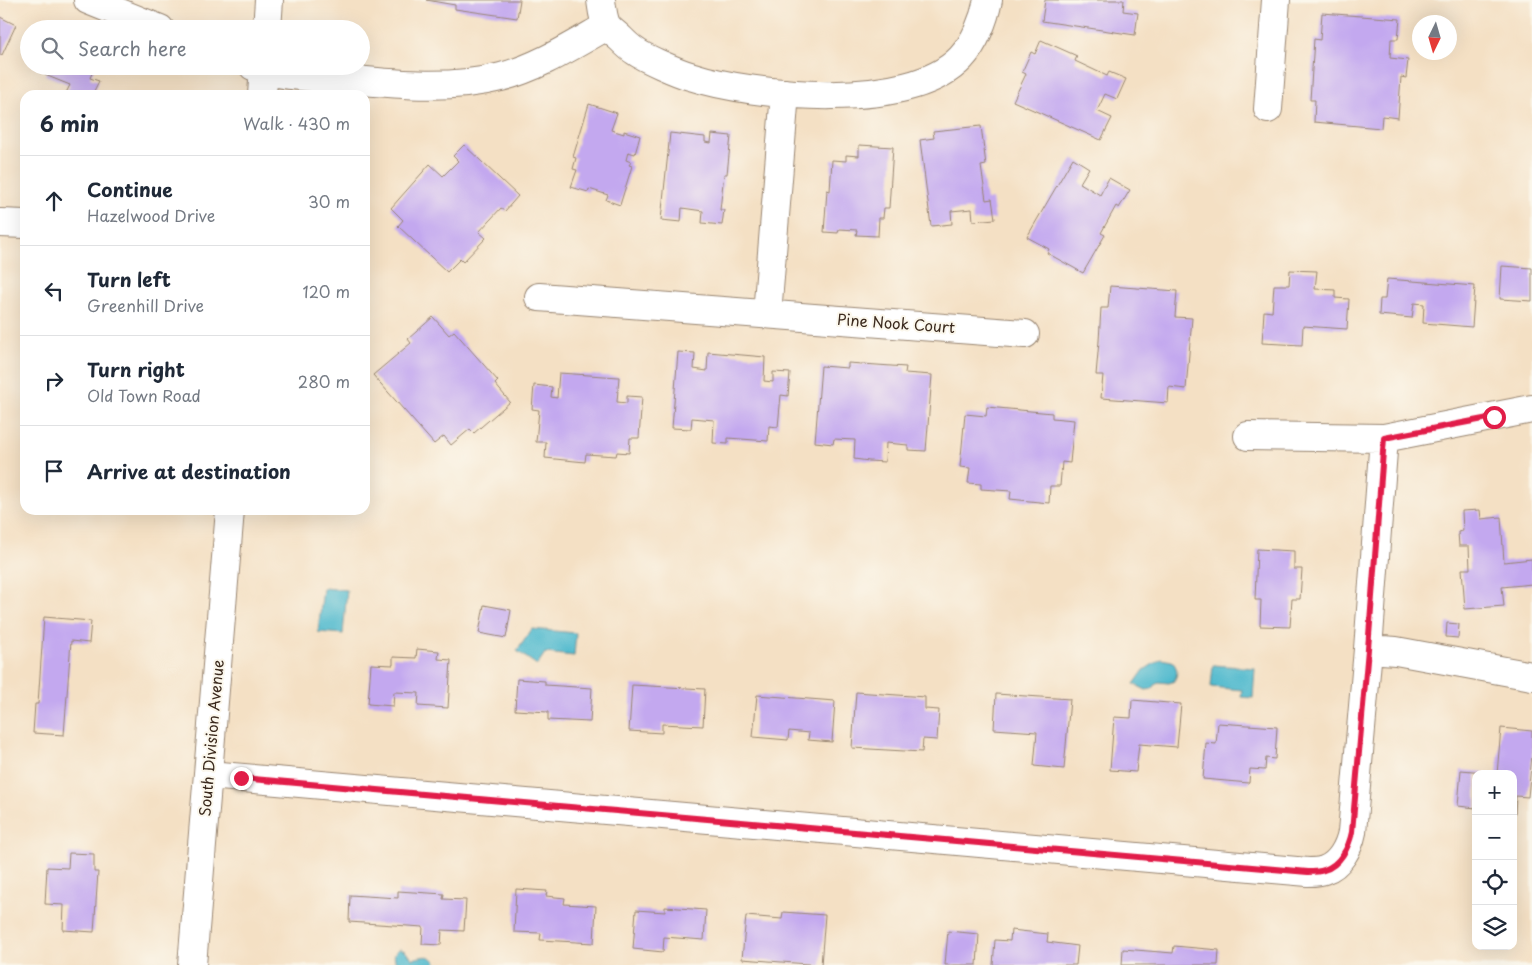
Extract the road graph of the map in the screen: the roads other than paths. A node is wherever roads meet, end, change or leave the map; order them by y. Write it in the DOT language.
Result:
graph roads {
  1 [pos="88,0"];
  2 [pos="269,0"];
  3 [pos="988,0"];
  4 [pos="1276,0"];
  5 [pos="604,13"];
  6 [pos="138,20"];
  7 [pos="268,20"];
  8 [pos="261,75"];
  9 [pos="785,93"];
  10 [pos="1268,110"];
  11 [pos="0,223"];
  12 [pos="20,224"];
  13 [pos="539,297"];
  14 [pos="768,314"];
  15 [pos="1025,334"];
  16 [pos="1532,409"];
  17 [pos="1248,436"];
  18 [pos="1384,438"];
  19 [pos="230,515"];
  20 [pos="1368,649"];
  21 [pos="1532,676"];
  22 [pos="209,775"];
  23 [pos="192,965"];
  1 -- 6 [label="street"];
  2 -- 7 [label="street"];
  3 -- 9 [label="street"];
  4 -- 10 [label="street"];
  5 -- 8 [label="street"];
  5 -- 9 [label="street"];
  9 -- 14 [label="street"];
  11 -- 12 [label="street"];
  13 -- 14 [label="street, Pine Nook Court"];
  14 -- 15 [label="street, Pine Nook Court"];
  16 -- 18 [label="street"];
  17 -- 18 [label="street"];
  18 -- 20 [label="street"];
  19 -- 22 [label="street, South Division Avenue"];
  20 -- 21 [label="street"];
  20 -- 22 [label="street"];
  22 -- 23 [label="street, South Division Avenue"];
}
